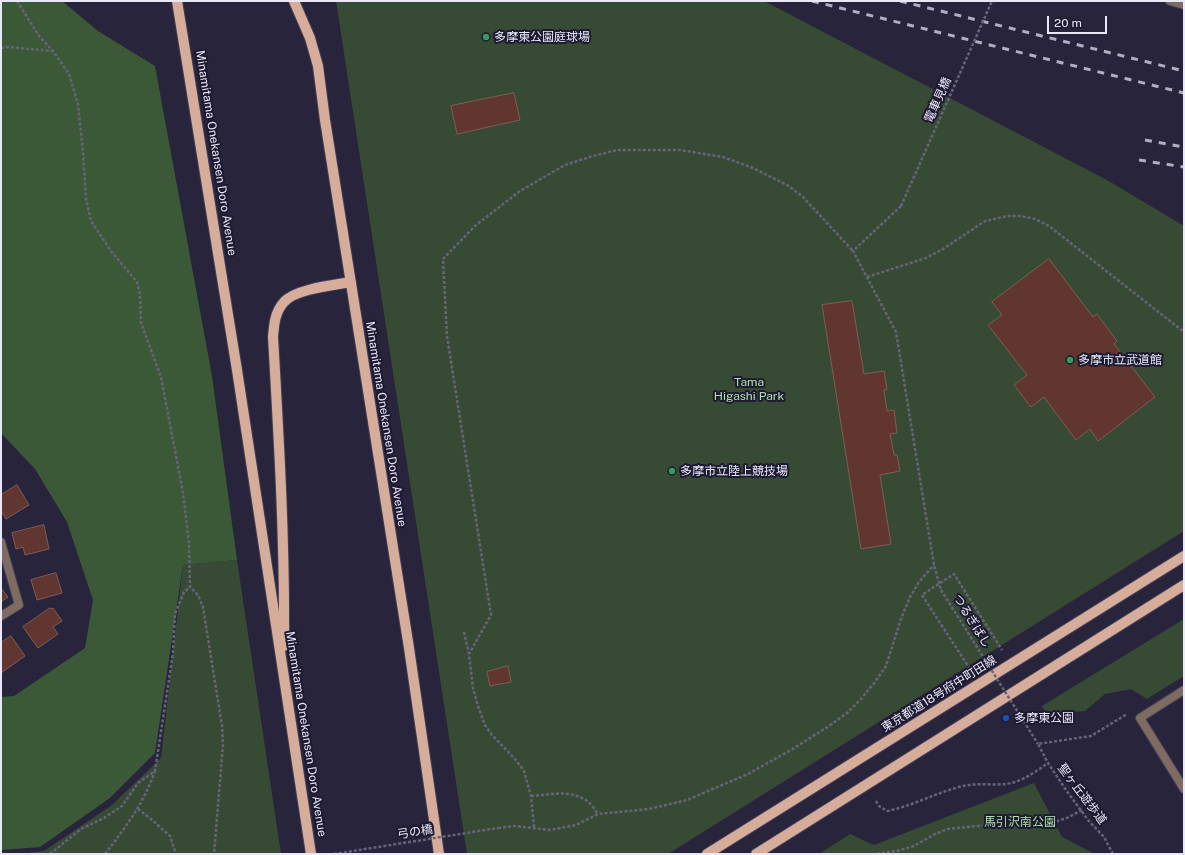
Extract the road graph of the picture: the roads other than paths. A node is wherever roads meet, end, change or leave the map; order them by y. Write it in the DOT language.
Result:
graph roads {
  1 [pos="177,1"];
  2 [pos="294,1"];
  3 [pos="1170,1"];
  4 [pos="1184,5"];
  5 [pos="351,282"];
  6 [pos="1,542"];
  7 [pos="1184,556"];
  8 [pos="1184,585"];
  9 [pos="1,616"];
  10 [pos="284,678"];
  11 [pos="1184,690"];
  12 [pos="1184,789"];
  13 [pos="311,854"];
  14 [pos="439,854"];
  15 [pos="707,854"];
  16 [pos="756,854"];
  1 -- 10 [label="main road, Minamitama Onekansen Doro Avenue"];
  2 -- 5 [label="main road, Minamitama Onekansen Doro Avenue"];
  3 -- 4 [label="street"];
  5 -- 10 [label="main road"];
  5 -- 14 [label="main road, Minamitama Onekansen Doro Avenue"];
  6 -- 9 [label="street"];
  7 -- 15 [label="main road, 東京都道18号府中町田線"];
  8 -- 16 [label="main road"];
  10 -- 13 [label="main road, Minamitama Onekansen Doro Avenue"];
  11 -- 12 [label="street"];
}
